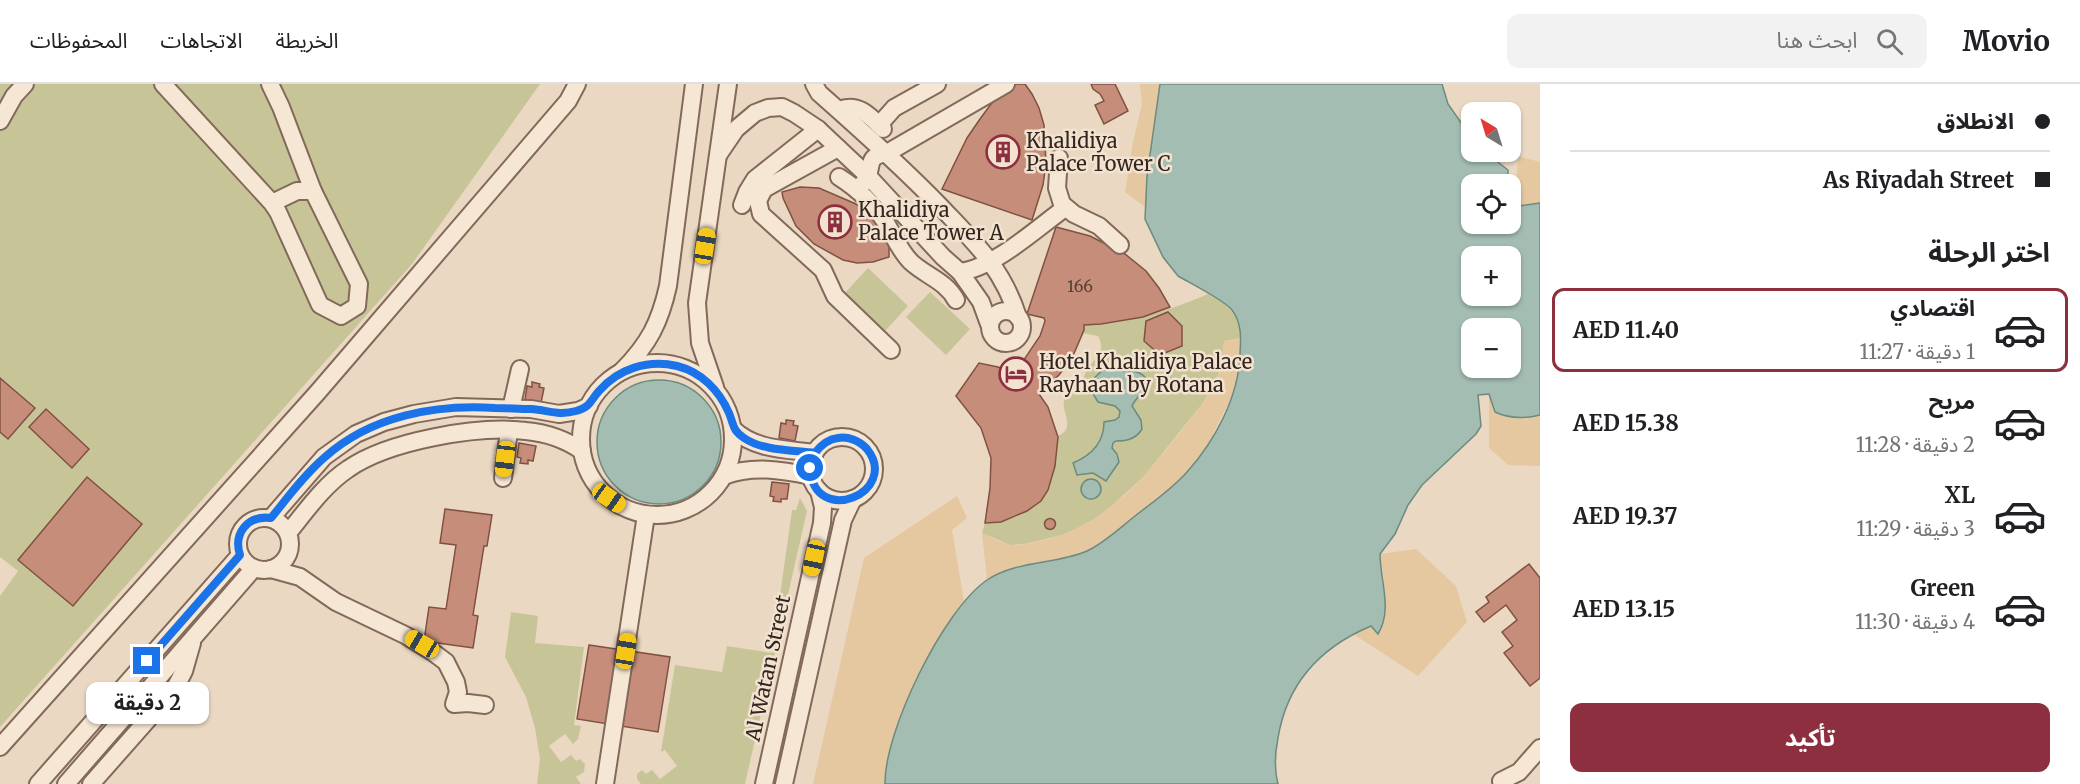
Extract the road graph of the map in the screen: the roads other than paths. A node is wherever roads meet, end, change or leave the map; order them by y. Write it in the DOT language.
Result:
graph roads {
  1 [pos="25,84"];
  2 [pos="163,84"];
  3 [pos="270,84"];
  4 [pos="577,84"];
  5 [pos="694,84"];
  6 [pos="728,84"];
  7 [pos="814,84"];
  8 [pos="937,84"];
  9 [pos="1006,84"];
  10 [pos="839,110"];
  11 [pos="0,121"];
  12 [pos="818,129"];
  13 [pos="838,148"];
  14 [pos="719,154"];
  15 [pos="892,157"];
  16 [pos="1059,158"];
  17 [pos="839,177"];
  18 [pos="872,180"];
  19 [pos="858,190"];
  20 [pos="313,191"];
  21 [pos="273,203"];
  22 [pos="742,205"];
  23 [pos="1065,208"];
  24 [pos="1120,245"];
  25 [pos="991,262"];
  26 [pos="956,269"];
  27 [pos="938,280"];
  28 [pos="956,300"];
  29 [pos="1018,317"];
  30 [pos="989,324"];
  31 [pos="891,350"];
  32 [pos="520,369"];
  33 [pos="621,373"];
  34 [pos="716,390"];
  35 [pos="589,406"];
  36 [pos="512,409"];
  37 [pos="414,414"];
  38 [pos="552,414"];
  39 [pos="733,429"];
  40 [pos="509,430"];
  41 [pos="549,435"];
  42 [pos="436,438"];
  43 [pos="768,447"];
  44 [pos="582,451"];
  45 [pos="815,453"];
  46 [pos="764,469"];
  47 [pos="724,476"];
  48 [pos="811,476"];
  49 [pos="503,478"];
  50 [pos="819,491"];
  51 [pos="853,499"];
  52 [pos="646,515"];
  53 [pos="271,518"];
  54 [pos="289,541"];
  55 [pos="240,555"];
  56 [pos="263,569"];
  57 [pos="300,577"];
  58 [pos="193,638"];
  59 [pos="485,705"];
  60 [pos="0,747"];
  61 [pos="1540,748"];
  62 [pos="1501,780"];
  63 [pos="38,784"];
  64 [pos="66,784"];
  65 [pos="91,784"];
  66 [pos="605,784"];
  67 [pos="764,784"];
  68 [pos="784,784"];
  1 -- 11 [label="street"];
  2 -- 21 [label="street"];
  3 -- 20 [label="street"];
  4 -- 60 [label="street"];
  5 -- 33 [label="street"];
  6 -- 14 [label="street"];
  7 -- 10 [label="street"];
  8 -- 10 [label="street"];
  9 -- 15 [label="street"];
  10 -- 15 [label="street"];
  12 -- 13 [label="street"];
  12 -- 14 [label="street"];
  12 -- 22 [label="street"];
  13 -- 18 [label="street"];
  13 -- 31 [label="street"];
  14 -- 34 [label="street"];
  15 -- 18 [label="street"];
  15 -- 18 [label="street"];
  15 -- 25 [label="street"];
  16 -- 23 [label="street"];
  17 -- 19 [label="street"];
  18 -- 19 [label="street"];
  18 -- 26 [label="street"];
  19 -- 27 [label="street"];
  20 -- 21 [label="street"];
  20 -- 21 [label="street"];
  23 -- 24 [label="street"];
  23 -- 25 [label="street"];
  25 -- 26 [label="street"];
  25 -- 29 [label="street"];
  26 -- 27 [label="street"];
  26 -- 30 [label="street"];
  27 -- 28 [label="street"];
  29 -- 30 [label="street"];
  29 -- 30 [label="street"];
  32 -- 36 [label="street"];
  33 -- 34 [label="street"];
  33 -- 35 [label="street"];
  34 -- 39 [label="street"];
  35 -- 38 [label="street"];
  35 -- 44 [label="street"];
  36 -- 37 [label="street"];
  36 -- 38 [label="street"];
  37 -- 42 [label="street"];
  37 -- 53 [label="street"];
  38 -- 41 [label="street"];
  39 -- 43 [label="street"];
  39 -- 47 [label="street"];
  40 -- 41 [label="street"];
  40 -- 42 [label="street"];
  40 -- 49 [label="street"];
  41 -- 44 [label="street"];
  42 -- 54 [label="street"];
  43 -- 45 [label="street"];
  43 -- 46 [label="street"];
  44 -- 52 [label="street"];
  45 -- 48 [label="street"];
  45 -- 51 [label="street"];
  46 -- 47 [label="street"];
  46 -- 48 [label="street"];
  47 -- 52 [label="street"];
  48 -- 50 [label="street"];
  50 -- 51 [label="street"];
  50 -- 67 [label="street, Al Watan Street"];
  51 -- 68 [label="street, Al Watan Street"];
  52 -- 66 [label="street"];
  53 -- 54 [label="street"];
  53 -- 55 [label="street"];
  54 -- 56 [label="street"];
  54 -- 57 [label="street"];
  55 -- 56 [label="street"];
  55 -- 63 [label="street"];
  56 -- 57 [label="street"];
  56 -- 58 [label="street"];
  57 -- 59 [label="street"];
  58 -- 64 [label="street"];
  58 -- 65 [label="street"];
  61 -- 62 [label="street"];
}
